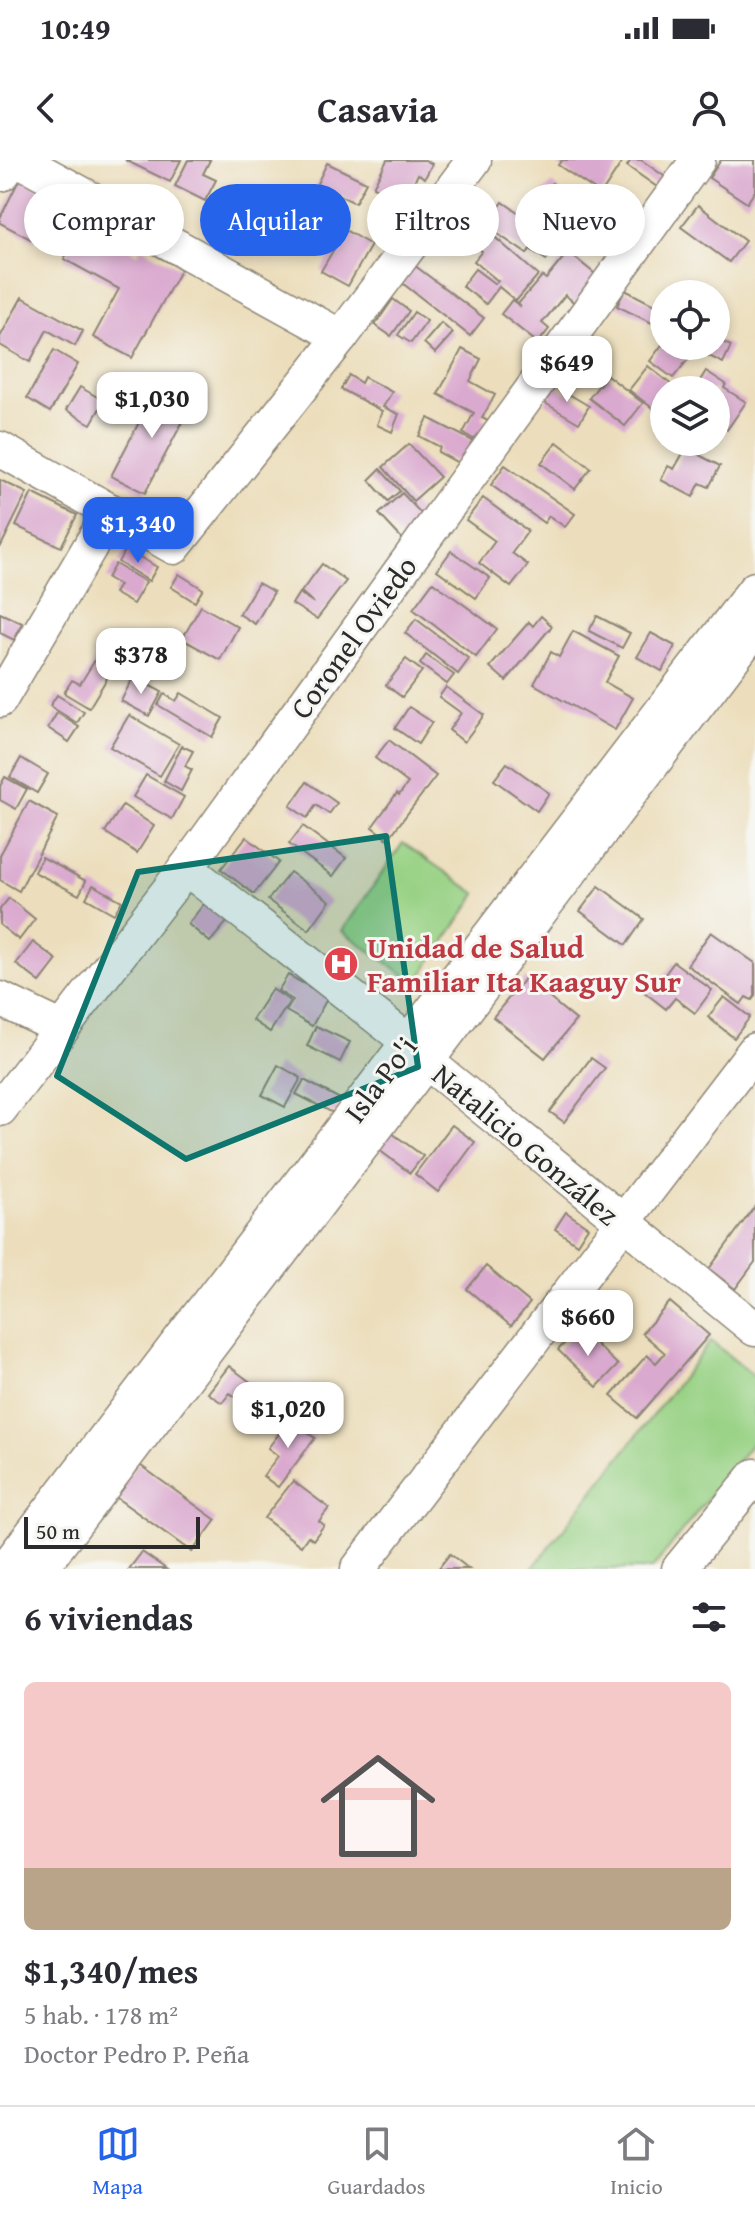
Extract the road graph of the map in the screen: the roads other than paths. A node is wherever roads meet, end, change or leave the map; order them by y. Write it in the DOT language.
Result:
graph roads {
  1 [pos="5,160"];
  2 [pos="20,160"];
  3 [pos="474,160"];
  4 [pos="698,160"];
  5 [pos="0,169"];
  6 [pos="341,337"];
  7 [pos="0,449"];
  8 [pos="111,511"];
  9 [pos="755,589"];
  10 [pos="755,629"];
  11 [pos="0,700"];
  12 [pos="186,868"];
  13 [pos="0,999"];
  14 [pos="61,1028"];
  15 [pos="755,1050"];
  16 [pos="418,1052"];
  17 [pos="0,1109"];
  18 [pos="622,1223"];
  19 [pos="755,1329"];
  20 [pos="755,1476"];
  21 [pos="5,1569"];
  22 [pos="40,1569"];
  23 [pos="358,1569"];
  24 [pos="679,1569"];
  1 -- 5 [label="main road"];
  2 -- 6 [label="street"];
  3 -- 6 [label="street"];
  4 -- 12 [label="street, Coronel Oviedo"];
  6 -- 8 [label="street"];
  7 -- 8 [label="street"];
  8 -- 11 [label="street"];
  9 -- 16 [label="street, Isla Po'i"];
  10 -- 16 [label="street, Isla Po'i"];
  12 -- 14 [label="street, Coronel Oviedo"];
  12 -- 16 [label="street, Natalicio González"];
  13 -- 14 [label="street"];
  14 -- 17 [label="street, Coronel Oviedo"];
  15 -- 18 [label="street"];
  16 -- 18 [label="street, Natalicio González"];
  16 -- 21 [label="street, Isla Po'i"];
  16 -- 22 [label="street, Isla Po'i"];
  18 -- 19 [label="street, Natalicio González"];
  18 -- 23 [label="street"];
  20 -- 24 [label="street"];
}
